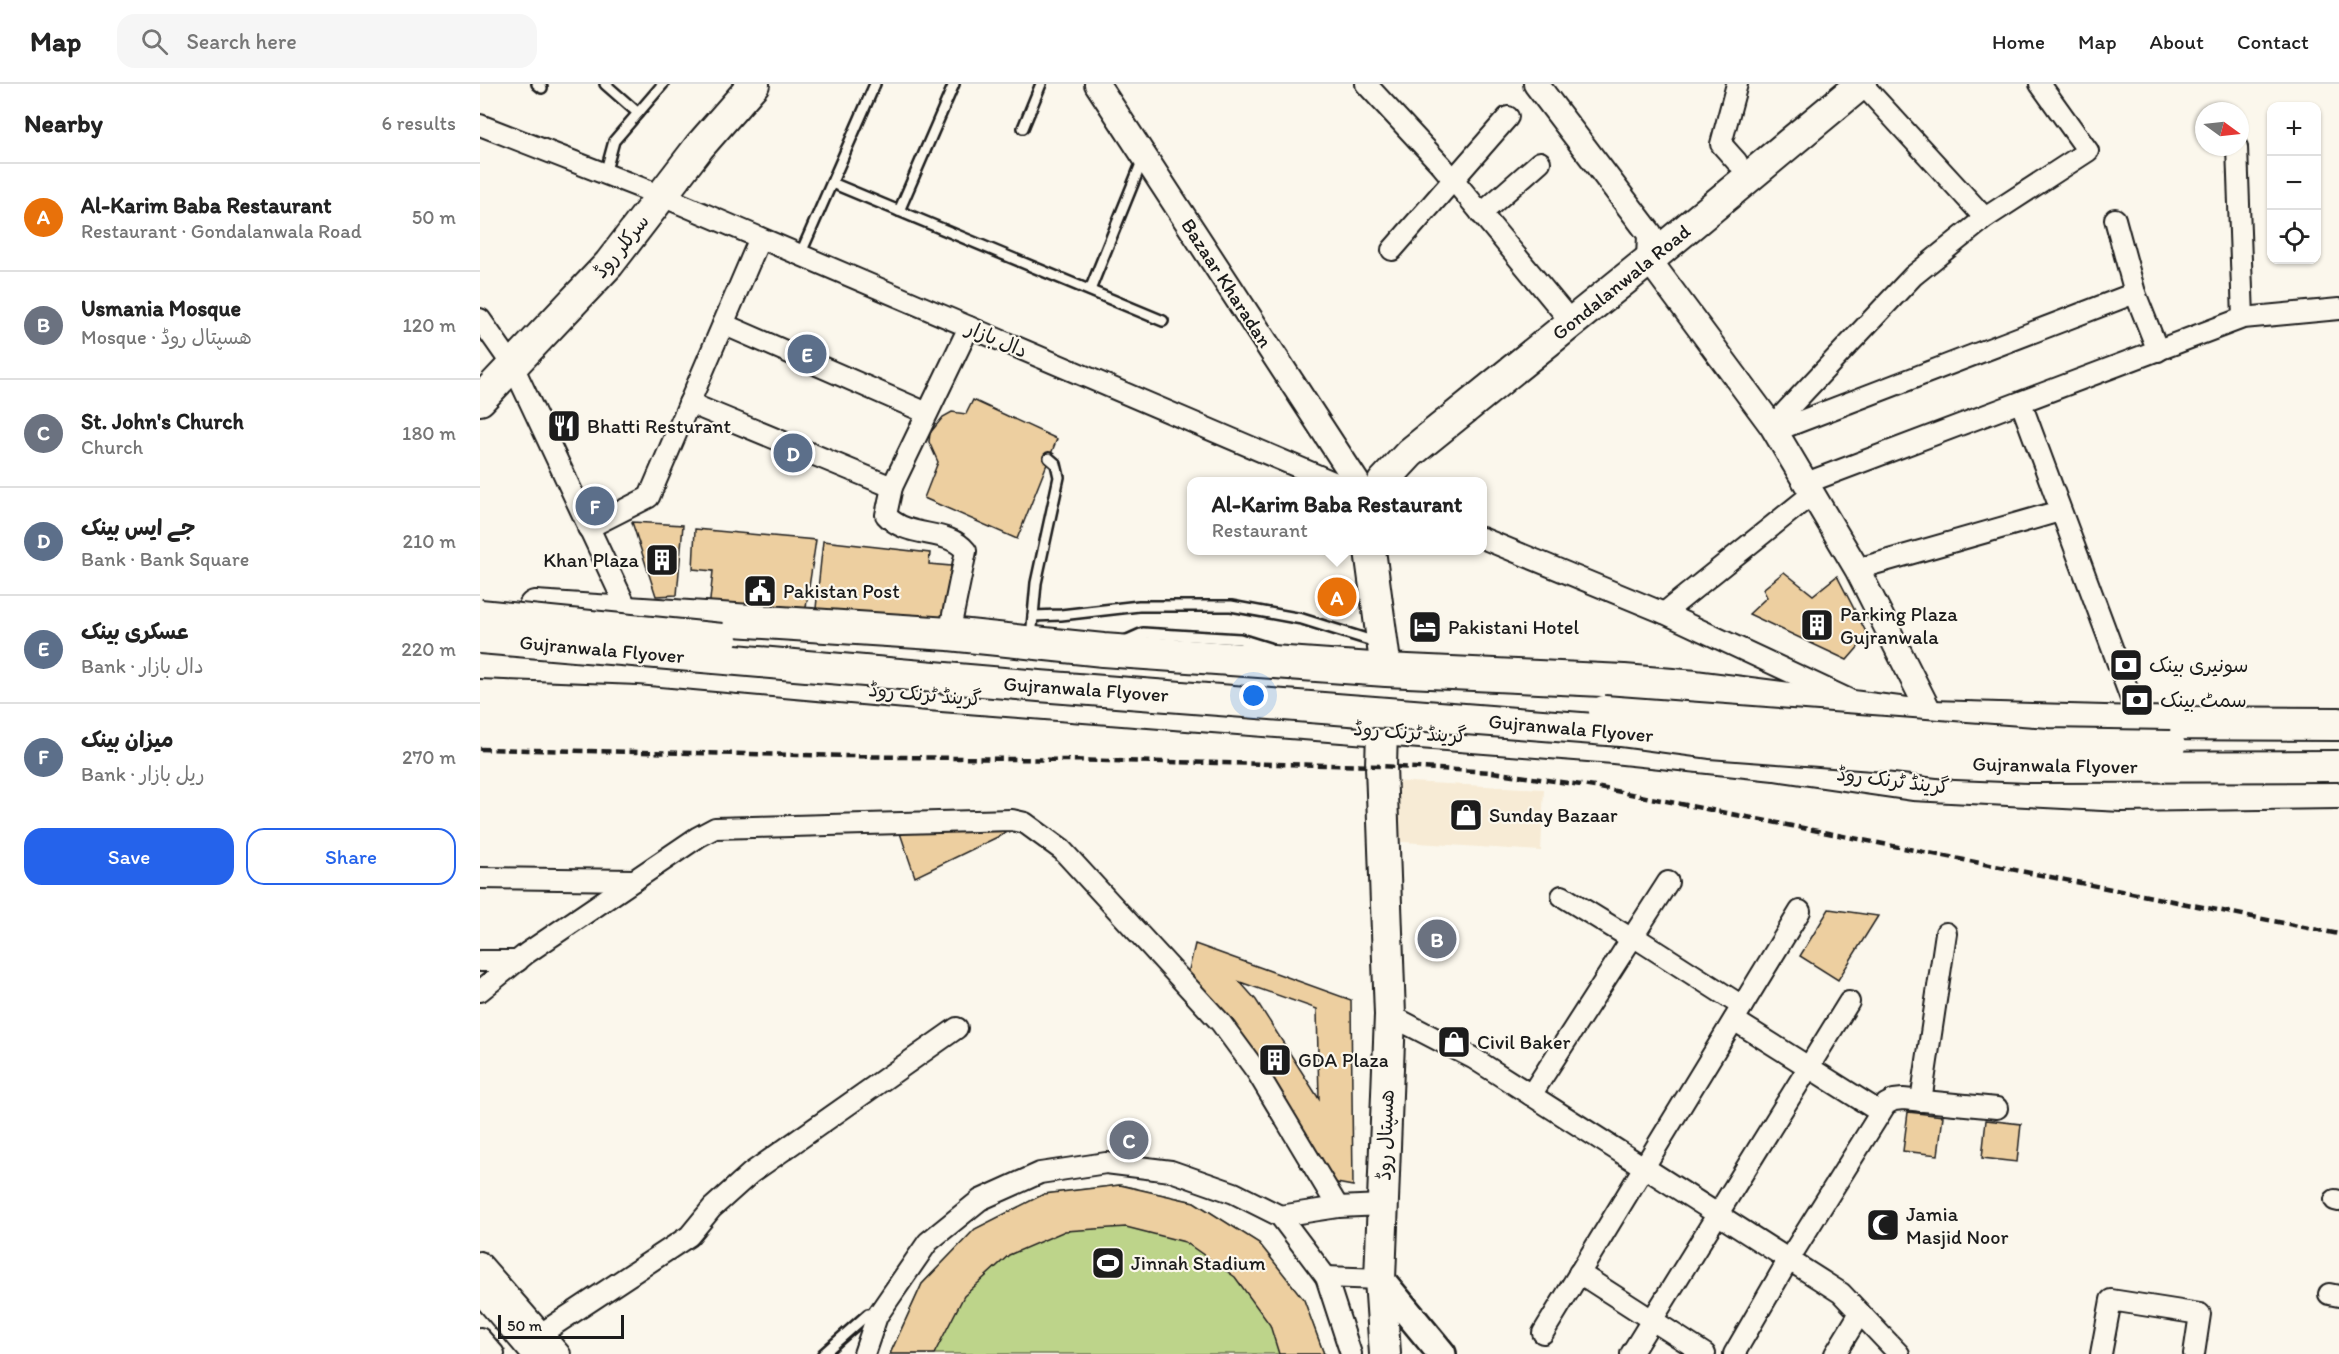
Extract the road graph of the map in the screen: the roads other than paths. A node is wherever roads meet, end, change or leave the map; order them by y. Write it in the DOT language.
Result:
graph roads {
  1 [pos="605,84"];
  2 [pos="663,84"];
  3 [pos="754,84"];
  4 [pos="875,84"];
  5 [pos="954,84"];
  6 [pos="1041,84"];
  7 [pos="1097,84"];
  8 [pos="1366,84"];
  9 [pos="1536,84"];
  10 [pos="1737,84"];
  11 [pos="1829,84"];
  12 [pos="1861,84"];
  13 [pos="2040,84"];
  14 [pos="638,112"];
  15 [pos="1508,117"];
  16 [pos="480,125"];
  17 [pos="1023,128"];
  18 [pos="1144,156"];
  19 [pos="2237,156"];
  20 [pos="1540,162"];
  21 [pos="1737,162"];
  22 [pos="605,174"];
  23 [pos="1454,181"];
  24 [pos="832,183"];
  25 [pos="662,196"];
  26 [pos="899,211"];
  27 [pos="1481,214"];
  28 [pos="1984,218"];
  29 [pos="2115,219"];
  30 [pos="760,238"];
  31 [pos="1649,247"];
  32 [pos="1392,250"];
  33 [pos="800,255"];
  34 [pos="1090,291"];
  35 [pos="2135,293"];
  36 [pos="2339,309"];
  37 [pos="1562,311"];
  38 [pos="2243,318"];
  39 [pos="480,319"];
  40 [pos="1163,321"];
  41 [pos="723,324"];
  42 [pos="969,327"];
  43 [pos="2158,351"];
  44 [pos="513,366"];
  45 [pos="480,400"];
  46 [pos="689,403"];
  47 [pos="2021,403"];
  48 [pos="927,413"];
  49 [pos="1773,429"];
  50 [pos="1049,458"];
  51 [pos="1321,477"];
  52 [pos="1354,477"];
  53 [pos="1369,477"];
  54 [pos="1388,477"];
  55 [pos="892,487"];
  56 [pos="1809,488"];
  57 [pos="2060,511"];
  58 [pos="588,528"];
  59 [pos="1487,540"];
  60 [pos="1371,555"];
  61 [pos="1857,569"];
  62 [pos="480,604"];
  63 [pos="629,613"];
  64 [pos="1664,613"];
  65 [pos="480,615"];
  66 [pos="1031,629"];
  67 [pos="950,634"];
  68 [pos="480,638"];
  69 [pos="1103,650"];
  70 [pos="1383,657"];
  71 [pos="480,662"];
  72 [pos="1624,681"];
  73 [pos="1106,708"];
  74 [pos="1869,709"];
  75 [pos="1932,717"];
  76 [pos="2140,723"];
  77 [pos="2339,724"];
  78 [pos="1383,730"];
  79 [pos="1614,747"];
  80 [pos="2339,748"];
  81 [pos="2339,766"];
  82 [pos="2339,792"];
  83 [pos="480,878"];
  84 [pos="635,880"];
  85 [pos="1668,882"];
  86 [pos="1562,896"];
  87 [pos="1800,911"];
  88 [pos="1946,933"];
  89 [pos="1633,938"];
  90 [pos="480,960"];
  91 [pos="518,961"];
  92 [pos="480,991"];
  93 [pos="1849,1002"];
  94 [pos="1738,1013"];
  95 [pos="1390,1015"];
  96 [pos="957,1028"];
  97 [pos="1808,1066"];
  98 [pos="1531,1095"];
  99 [pos="1921,1101"];
  100 [pos="1997,1108"];
  101 [pos="1880,1112"];
  102 [pos="1644,1167"];
  103 [pos="1382,1205"];
  104 [pos="1338,1207"];
  105 [pos="1718,1213"];
  106 [pos="1280,1216"];
  107 [pos="1790,1259"];
  108 [pos="480,1262"];
  109 [pos="1579,1273"];
  110 [pos="1326,1277"];
  111 [pos="1380,1279"];
  112 [pos="480,1286"];
  113 [pos="480,1301"];
  114 [pos="1860,1313"];
  115 [pos="877,1316"];
  116 [pos="1651,1321"];
  117 [pos="1543,1333"];
  118 [pos="480,1338"];
  119 [pos="535,1347"];
  120 [pos="494,1354"];
  121 [pos="560,1354"];
  122 [pos="823,1354"];
  123 [pos="864,1354"];
  124 [pos="1351,1354"];
  125 [pos="1385,1354"];
  126 [pos="1442,1354"];
  127 [pos="1631,1354"];
  128 [pos="1705,1354"];
  129 [pos="1734,1354"];
  130 [pos="1835,1354"];
  131 [pos="1899,1354"];
  132 [pos="2101,1354"];
  133 [pos="2194,1354"];
  1 -- 14 [label="lane"];
  2 -- 14 [label="lane"];
  3 -- 25 [label="main road, سرکلر روڈ"];
  4 -- 24 [label="lane"];
  5 -- 26 [label="lane"];
  6 -- 17 [label="lane"];
  7 -- 18 [label="street, Bazaar Kharadan"];
  8 -- 23 [label="street"];
  9 -- 31 [label="street"];
  10 -- 21 [label="street"];
  11 -- 21 [label="main road, Gondalanwala Road"];
  12 -- 28 [label="street"];
  12 -- 31 [label="main road, Gondalanwala Road"];
  13 -- 28 [label="street"];
  14 -- 22 [label="lane"];
  15 -- 23 [label="street"];
  16 -- 22 [label="street, دال بازار"];
  18 -- 34 [label="lane"];
  18 -- 52 [label="street, Bazaar Kharadan"];
  19 -- 38 [label="street"];
  20 -- 27 [label="street"];
  21 -- 31 [label="main road, Gondalanwala Road"];
  22 -- 25 [label="street, دال بازار"];
  23 -- 27 [label="street"];
  23 -- 32 [label="street"];
  24 -- 26 [label="lane"];
  24 -- 33 [label="lane"];
  25 -- 30 [label="street, دال بازار"];
  25 -- 44 [label="main road, سرکلر روڈ"];
  26 -- 34 [label="lane"];
  27 -- 37 [label="street"];
  28 -- 49 [label="street"];
  29 -- 35 [label="street"];
  30 -- 33 [label="street, دال بازار"];
  30 -- 41 [label="street"];
  31 -- 37 [label="main road, Gondalanwala Road"];
  31 -- 49 [label="street"];
  31 -- 54 [label="main road, Gondalanwala Road"];
  33 -- 42 [label="street, دال بازار"];
  34 -- 40 [label="lane"];
  35 -- 43 [label="street"];
  35 -- 49 [label="street"];
  36 -- 38 [label="street"];
  37 -- 53 [label="main road, Gondalanwala Road"];
  38 -- 43 [label="street"];
  39 -- 44 [label="street"];
  41 -- 46 [label="street"];
  41 -- 48 [label="street"];
  42 -- 48 [label="street"];
  42 -- 51 [label="street, دال بازار"];
  43 -- 47 [label="street"];
  44 -- 45 [label="main road, سرکلر روڈ"];
  44 -- 58 [label="street"];
  46 -- 55 [label="street"];
  46 -- 58 [label="street"];
  47 -- 56 [label="street"];
  47 -- 57 [label="street"];
  48 -- 55 [label="street"];
  49 -- 56 [label="street"];
  50 -- 66 [label="lane"];
  55 -- 67 [label="street"];
  56 -- 61 [label="street"];
  56 -- 64 [label="street"];
  57 -- 61 [label="street"];
  57 -- 76 [label="street"];
  58 -- 63 [label="street"];
  59 -- 64 [label="street"];
  60 -- 70 [label="main road"];
  61 -- 75 [label="street"];
  62 -- 63 [label="highway"];
  63 -- 67 [label="highway"];
  64 -- 74 [label="street"];
  65 -- 80 [label="main road, Gujranwala Flyover, bridge"];
  66 -- 67 [label="highway"];
  66 -- 69 [label="highway"];
  66 -- 70 [label="lane"];
  68 -- 81 [label="main road, Gujranwala Flyover, bridge"];
  69 -- 70 [label="highway"];
  69 -- 73 [label="highway"];
  70 -- 72 [label="highway"];
  71 -- 73 [label="highway, گرینڈ ٹرنک روڈ"];
  72 -- 74 [label="highway"];
  72 -- 79 [label="highway"];
  73 -- 78 [label="highway, گرینڈ ٹرنک روڈ"];
  74 -- 75 [label="highway"];
  75 -- 76 [label="highway"];
  76 -- 77 [label="highway"];
  78 -- 79 [label="highway, گرینڈ ٹرنک روڈ"];
  78 -- 95 [label="main road, ھسپتال روڈ"];
  79 -- 82 [label="highway, گرینڈ ٹرنک روڈ"];
  83 -- 84 [label="street"];
  84 -- 91 [label="street"];
  84 -- 104 [label="street"];
  85 -- 89 [label="street"];
  86 -- 89 [label="street"];
  87 -- 94 [label="street"];
  88 -- 99 [label="street"];
  89 -- 94 [label="street"];
  89 -- 98 [label="street"];
  90 -- 91 [label="street"];
  91 -- 92 [label="street"];
  93 -- 97 [label="street"];
  94 -- 97 [label="street"];
  94 -- 102 [label="street"];
  95 -- 98 [label="street"];
  95 -- 103 [label="main road, ھسپتال روڈ"];
  96 -- 119 [label="street"];
  97 -- 101 [label="street"];
  97 -- 105 [label="street"];
  98 -- 102 [label="street"];
  99 -- 100 [label="street"];
  99 -- 101 [label="street"];
  101 -- 107 [label="street"];
  102 -- 105 [label="street"];
  102 -- 109 [label="street"];
  103 -- 104 [label="street"];
  103 -- 111 [label="main road, ھسپتال روڈ"];
  104 -- 106 [label="street"];
  105 -- 107 [label="street"];
  105 -- 116 [label="street"];
  106 -- 110 [label="street"];
  106 -- 115 [label="street"];
  107 -- 114 [label="street"];
  107 -- 129 [label="street"];
  108 -- 119 [label="street"];
  109 -- 116 [label="street"];
  109 -- 117 [label="street"];
  110 -- 111 [label="street"];
  110 -- 124 [label="street"];
  111 -- 125 [label="main road, ھسپتال روڈ"];
  111 -- 126 [label="main road"];
  112 -- 119 [label="main road"];
  113 -- 119 [label="main road"];
  114 -- 130 [label="street"];
  114 -- 131 [label="street"];
  115 -- 122 [label="lane"];
  115 -- 123 [label="street"];
  116 -- 127 [label="street"];
  116 -- 128 [label="street"];
  118 -- 120 [label="street"];
  119 -- 121 [label="street"];
  132 -- 133 [label="street"];
}
